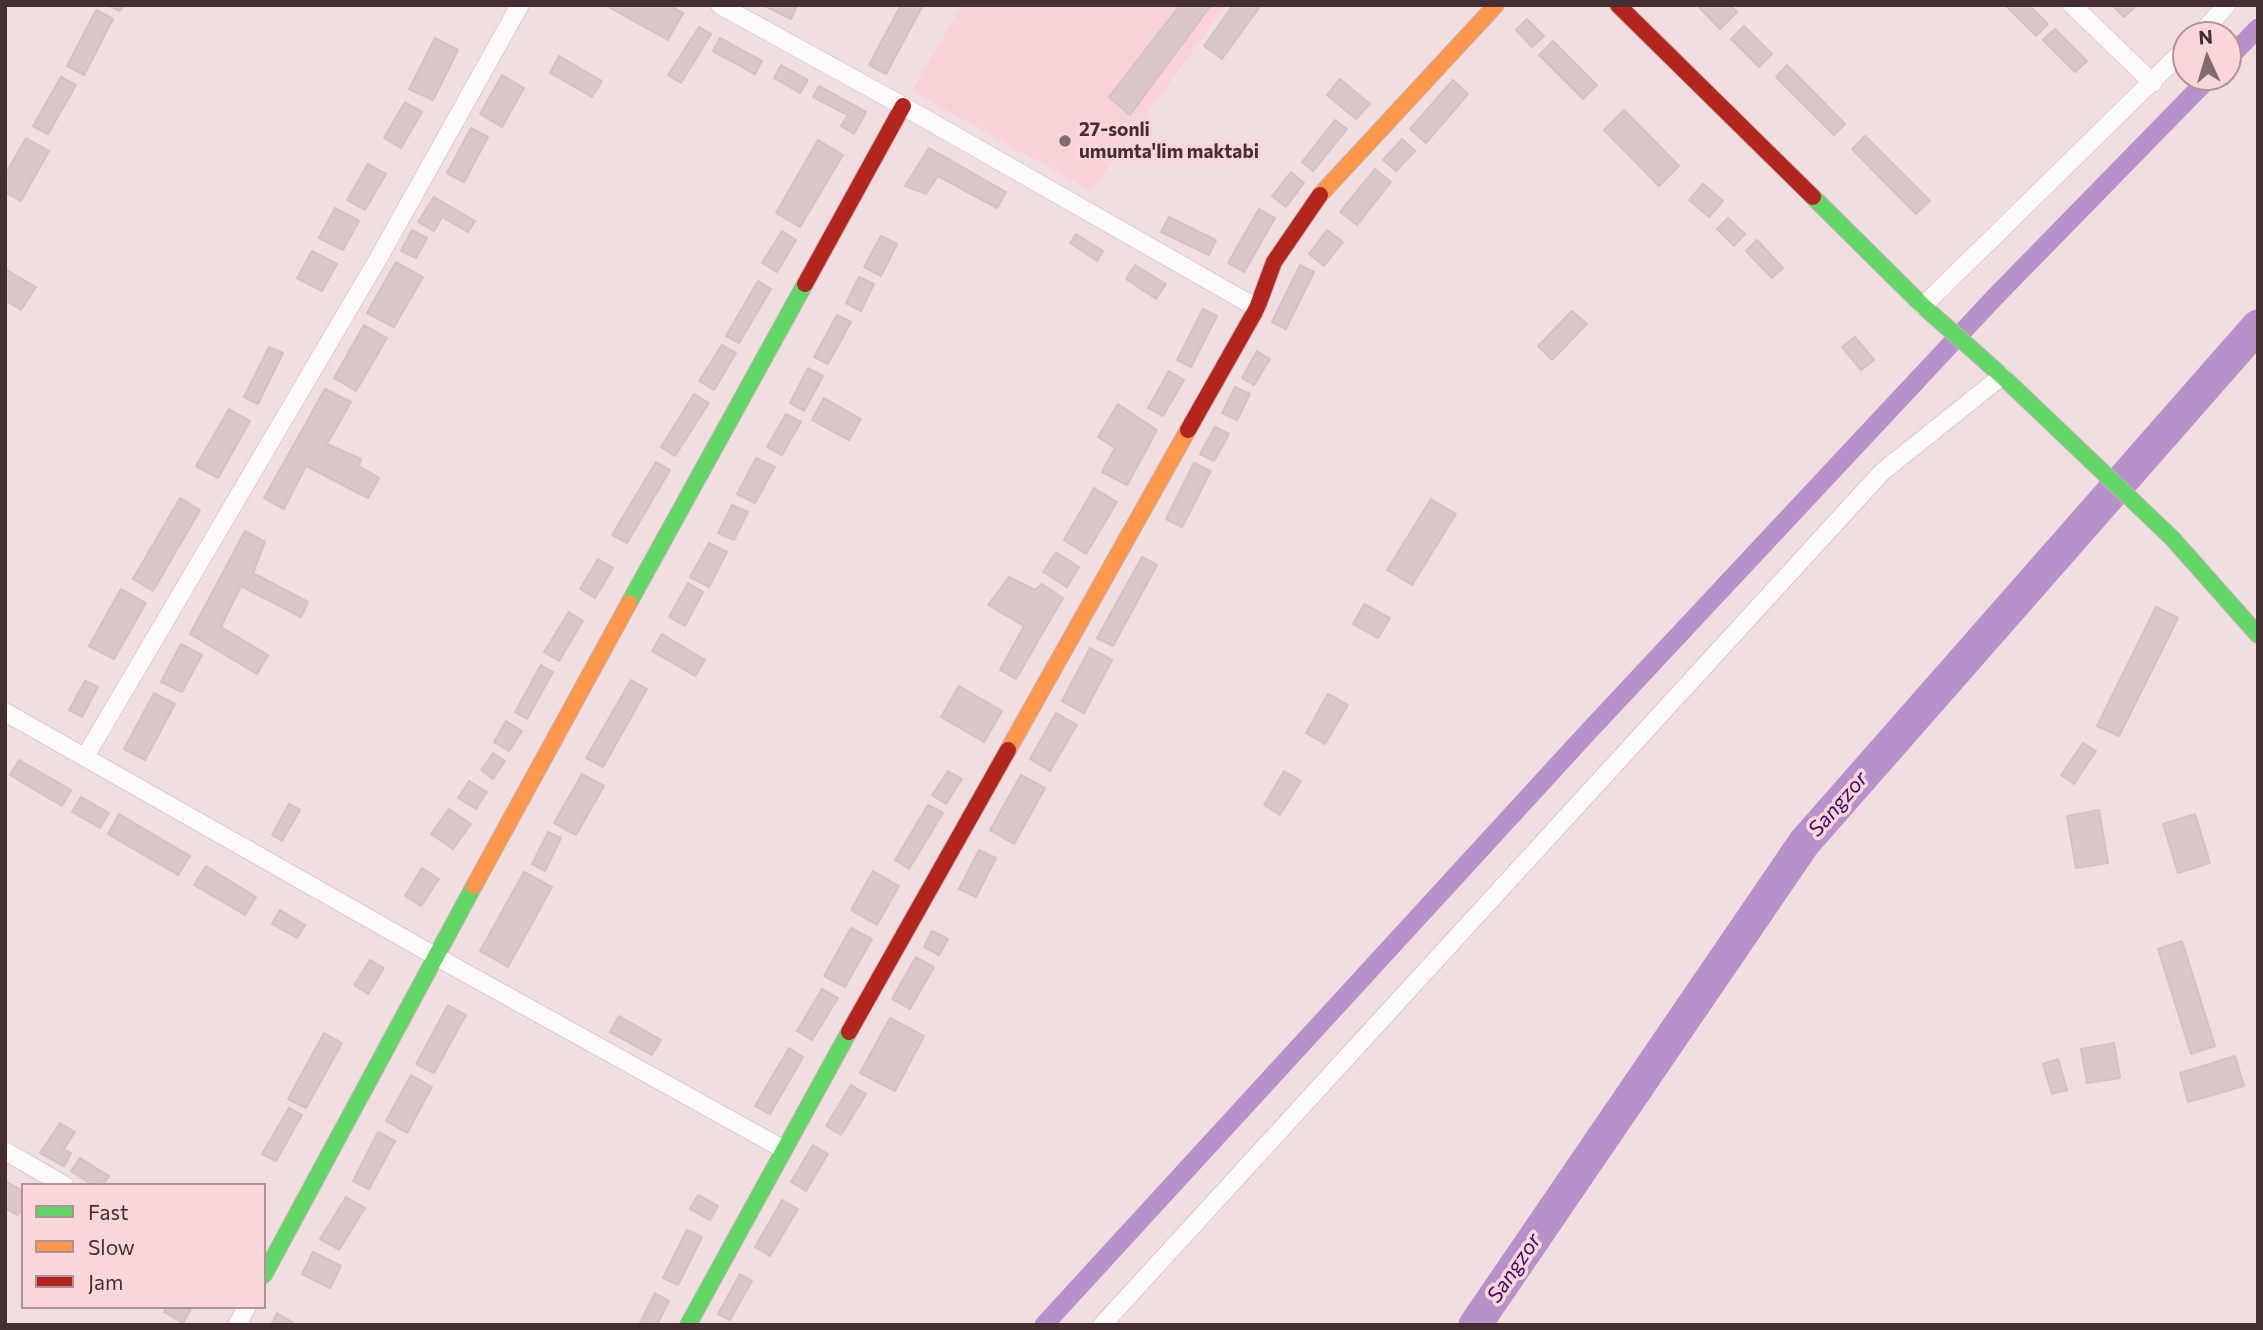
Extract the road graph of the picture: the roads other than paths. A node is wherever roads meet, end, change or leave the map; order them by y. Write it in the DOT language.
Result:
graph roads {
  1 [pos="520,5"];
  2 [pos="720,5"];
  3 [pos="1496,5"];
  4 [pos="1618,5"];
  5 [pos="2071,5"];
  6 [pos="2227,5"];
  7 [pos="2212,21"];
  8 [pos="2172,63"];
  9 [pos="2153,83"];
  10 [pos="903,106"];
  11 [pos="1257,308"];
  12 [pos="1929,312"];
  13 [pos="2002,376"];
  14 [pos="2258,635"];
  15 [pos="5,712"];
  16 [pos="85,757"];
  17 [pos="435,956"];
  18 [pos="783,1149"];
  19 [pos="5,1151"];
  20 [pos="61,1183"];
  21 [pos="266,1271"];
  22 [pos="246,1309"];
  23 [pos="237,1325"];
  24 [pos="688,1325"];
  25 [pos="1102,1325"];
  1 -- 16 [label="street"];
  2 -- 10 [label="street"];
  3 -- 11 [label="street"];
  4 -- 12 [label="street"];
  5 -- 9 [label="street"];
  6 -- 7 [label="street"];
  8 -- 9 [label="street"];
  9 -- 12 [label="street"];
  10 -- 11 [label="street"];
  10 -- 17 [label="street"];
  11 -- 18 [label="street"];
  12 -- 13 [label="street"];
  13 -- 14 [label="street"];
  13 -- 25 [label="street"];
  15 -- 16 [label="street"];
  16 -- 17 [label="street"];
  17 -- 18 [label="street"];
  17 -- 21 [label="street"];
  18 -- 24 [label="street"];
  19 -- 20 [label="street"];
  22 -- 23 [label="street"];
}
